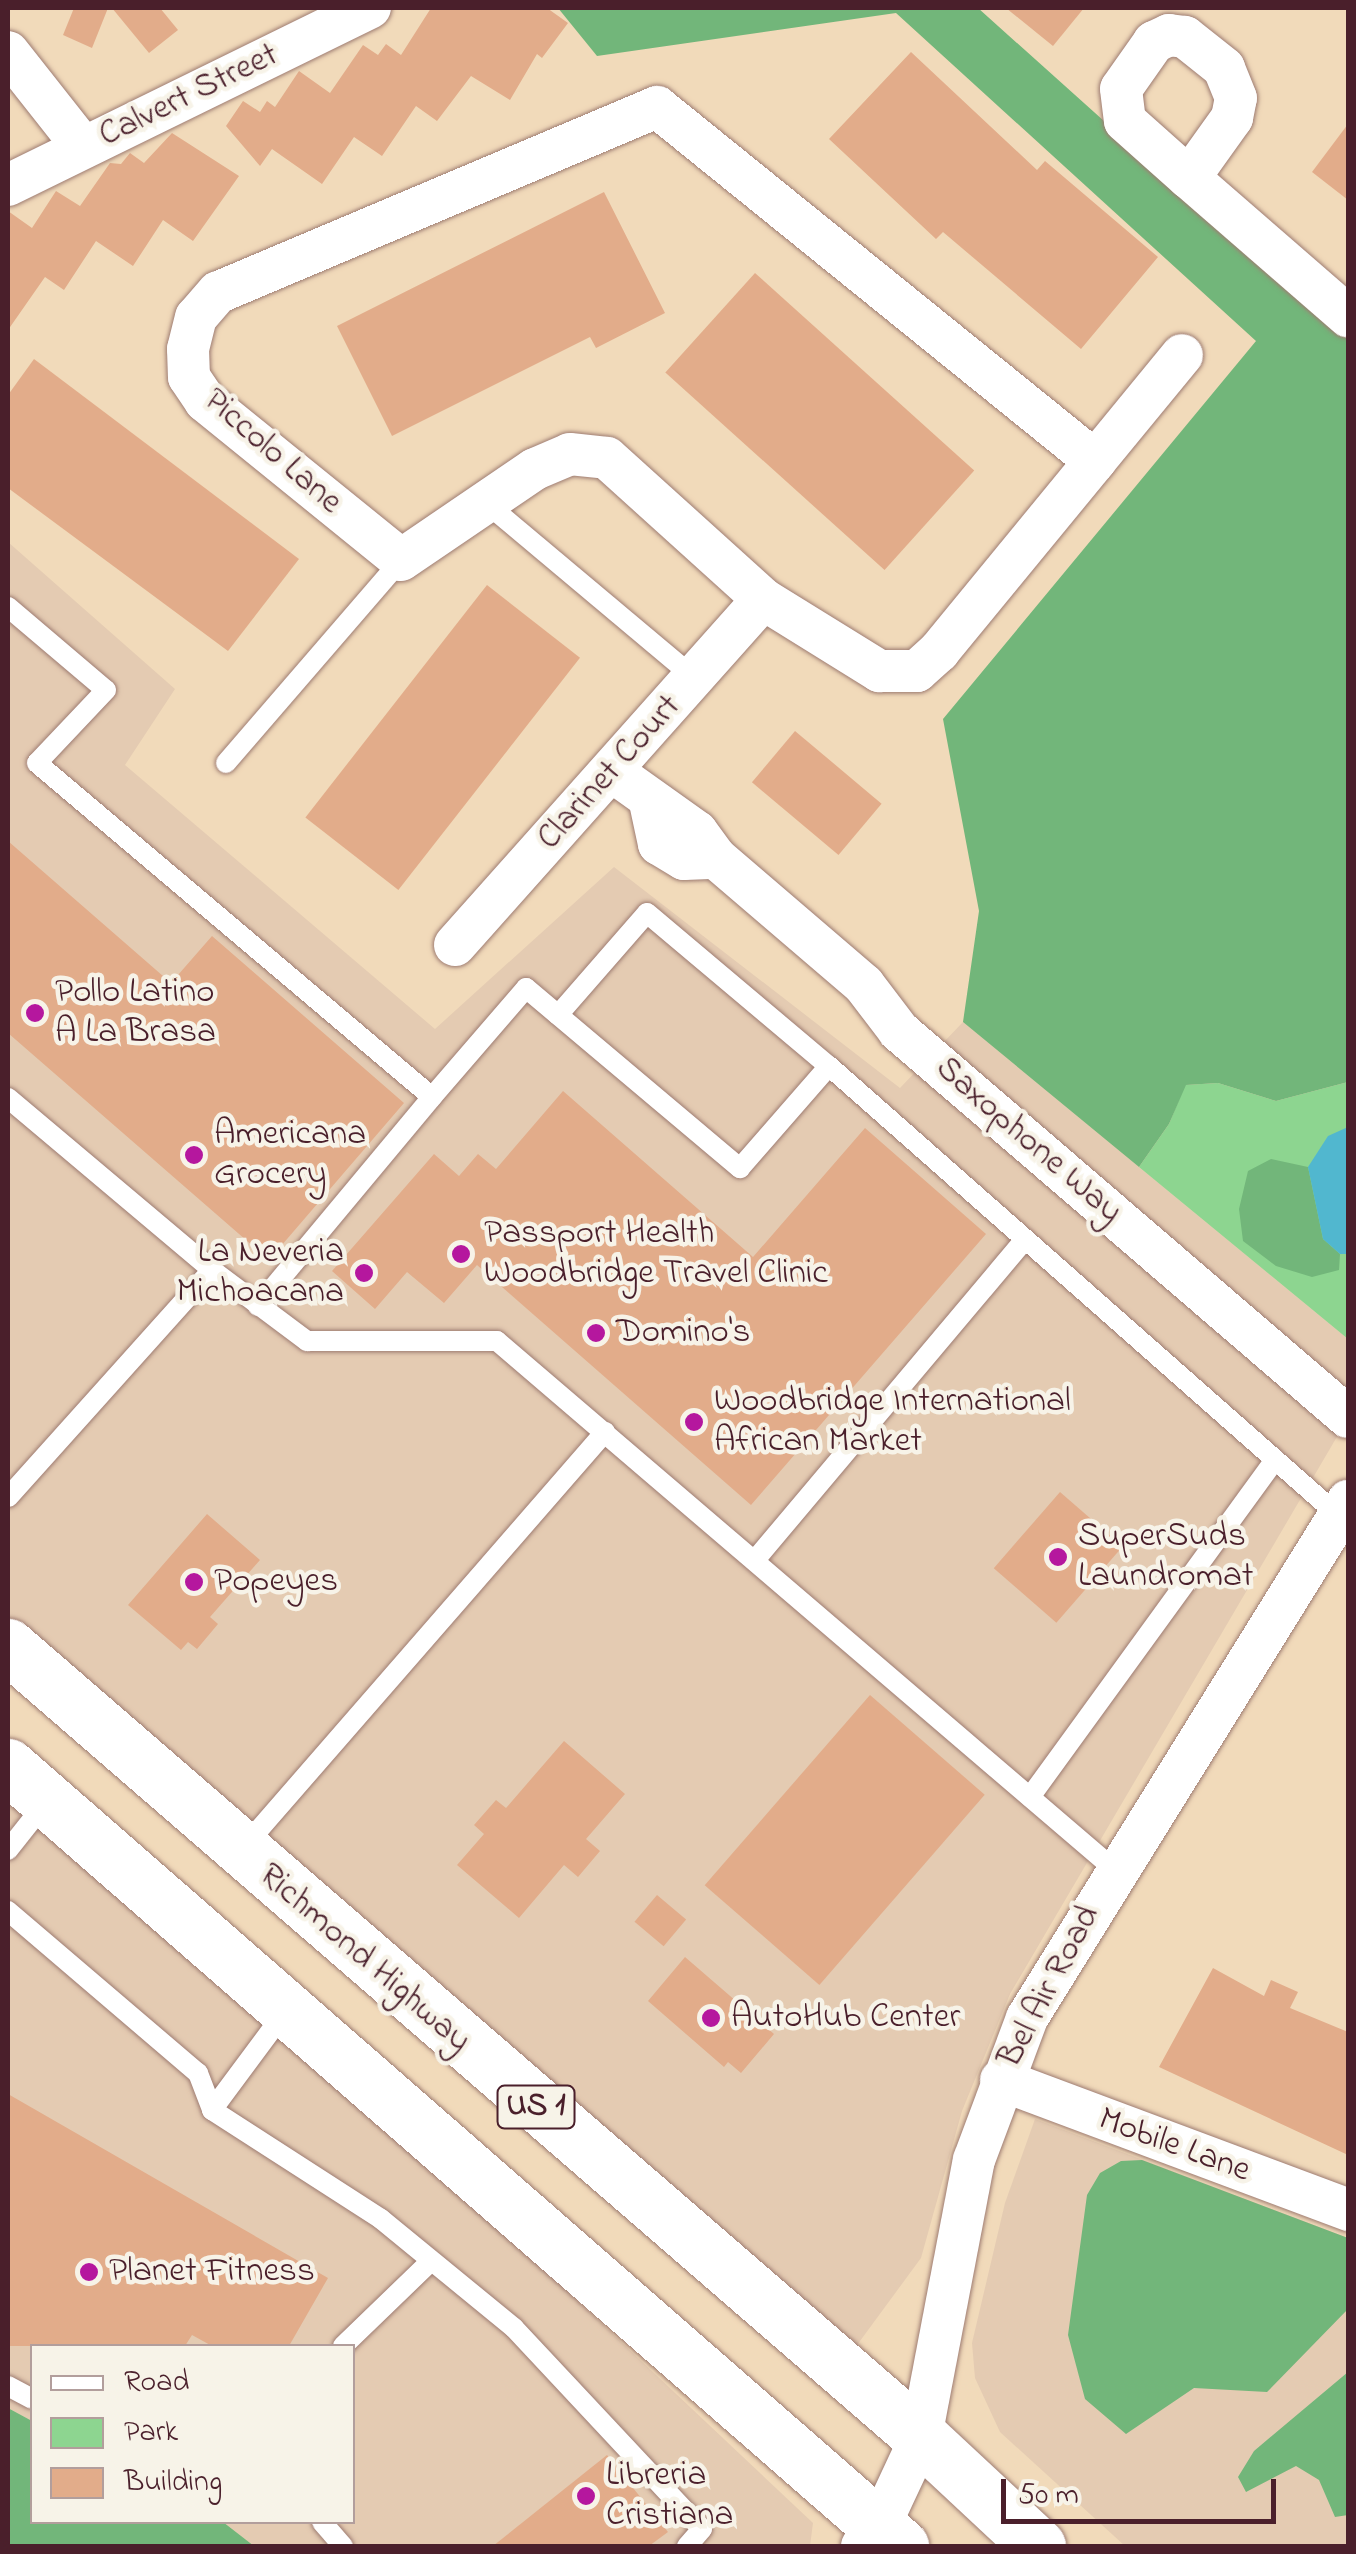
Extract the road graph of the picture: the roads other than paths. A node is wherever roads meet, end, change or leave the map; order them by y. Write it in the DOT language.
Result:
graph roads {
  1 [pos="346,13"];
  2 [pos="8,52"];
  3 [pos="83,148"];
  4 [pos="1189,178"];
  5 [pos="8,184"];
  6 [pos="1348,316"];
  7 [pos="1182,356"];
  8 [pos="1095,462"];
  9 [pos="486,502"];
  10 [pos="401,560"];
  11 [pos="763,599"];
  12 [pos="8,607"];
  13 [pos="695,678"];
  14 [pos="226,763"];
  15 [pos="613,772"];
  16 [pos="455,945"];
  17 [pos="558,1015"];
  18 [pos="829,1066"];
  19 [pos="432,1097"];
  20 [pos="8,1098"];
  21 [pos="1025,1239"];
  22 [pos="212,1270"];
  23 [pos="258,1306"];
  24 [pos="1348,1417"];
  25 [pos="606,1432"];
  26 [pos="1275,1460"];
  27 [pos="8,1496"];
  28 [pos="1344,1509"];
  29 [pos="754,1560"];
  30 [pos="8,1646"];
  31 [pos="27,1784"];
  32 [pos="1030,1797"];
  33 [pos="8,1850"];
  34 [pos="240,1852"];
  35 [pos="1114,1869"];
  36 [pos="8,1911"];
  37 [pos="284,2013"];
  38 [pos="1001,2080"];
  39 [pos="212,2110"];
  40 [pos="1348,2210"];
  41 [pos="428,2264"];
  42 [pos="345,2344"];
  43 [pos="8,2386"];
  44 [pos="30,2398"];
  45 [pos="921,2437"];
  46 [pos="324,2524"];
  47 [pos="881,2540"];
  48 [pos="343,2546"];
  49 [pos="687,2546"];
  50 [pos="1038,2546"];
  1 -- 3 [label="street, Calvert Street"];
  2 -- 3 [label="street"];
  3 -- 5 [label="street, Calvert Street"];
  4 -- 6 [label="street"];
  7 -- 8 [label="street"];
  8 -- 10 [label="street, Piccolo Lane"];
  8 -- 11 [label="street"];
  9 -- 10 [label="street"];
  9 -- 11 [label="street"];
  9 -- 13 [label="lane"];
  10 -- 14 [label="lane"];
  11 -- 13 [label="street, Clarinet Court"];
  12 -- 19 [label="lane"];
  13 -- 15 [label="street, Clarinet Court"];
  15 -- 16 [label="street, Clarinet Court"];
  15 -- 24 [label="street, Saxophone Way"];
  17 -- 18 [label="lane"];
  17 -- 18 [label="lane"];
  17 -- 19 [label="lane"];
  18 -- 21 [label="lane"];
  19 -- 23 [label="lane"];
  20 -- 22 [label="lane"];
  21 -- 26 [label="lane"];
  21 -- 29 [label="lane"];
  22 -- 23 [label="lane"];
  22 -- 27 [label="lane"];
  23 -- 25 [label="lane"];
  25 -- 29 [label="lane"];
  25 -- 34 [label="lane"];
  26 -- 28 [label="lane"];
  26 -- 32 [label="lane"];
  28 -- 35 [label="street, Bel Air Road"];
  29 -- 32 [label="lane"];
  30 -- 34 [label="main road, Richmond Highway / US 1"];
  31 -- 33 [label="lane"];
  31 -- 37 [label="main road, US 1"];
  32 -- 35 [label="lane"];
  34 -- 45 [label="main road, Richmond Highway / US 1"];
  35 -- 38 [label="street, Bel Air Road"];
  36 -- 39 [label="lane"];
  37 -- 39 [label="lane"];
  37 -- 47 [label="main road, US 1"];
  38 -- 40 [label="street, Mobile Lane"];
  38 -- 45 [label="street, Bel Air Road"];
  39 -- 41 [label="lane"];
  41 -- 42 [label="lane"];
  41 -- 49 [label="lane"];
  43 -- 44 [label="lane"];
  45 -- 47 [label="street, Bel Air Road"];
  45 -- 50 [label="main road, Richmond Highway / US 1"];
  46 -- 48 [label="lane"];
}
